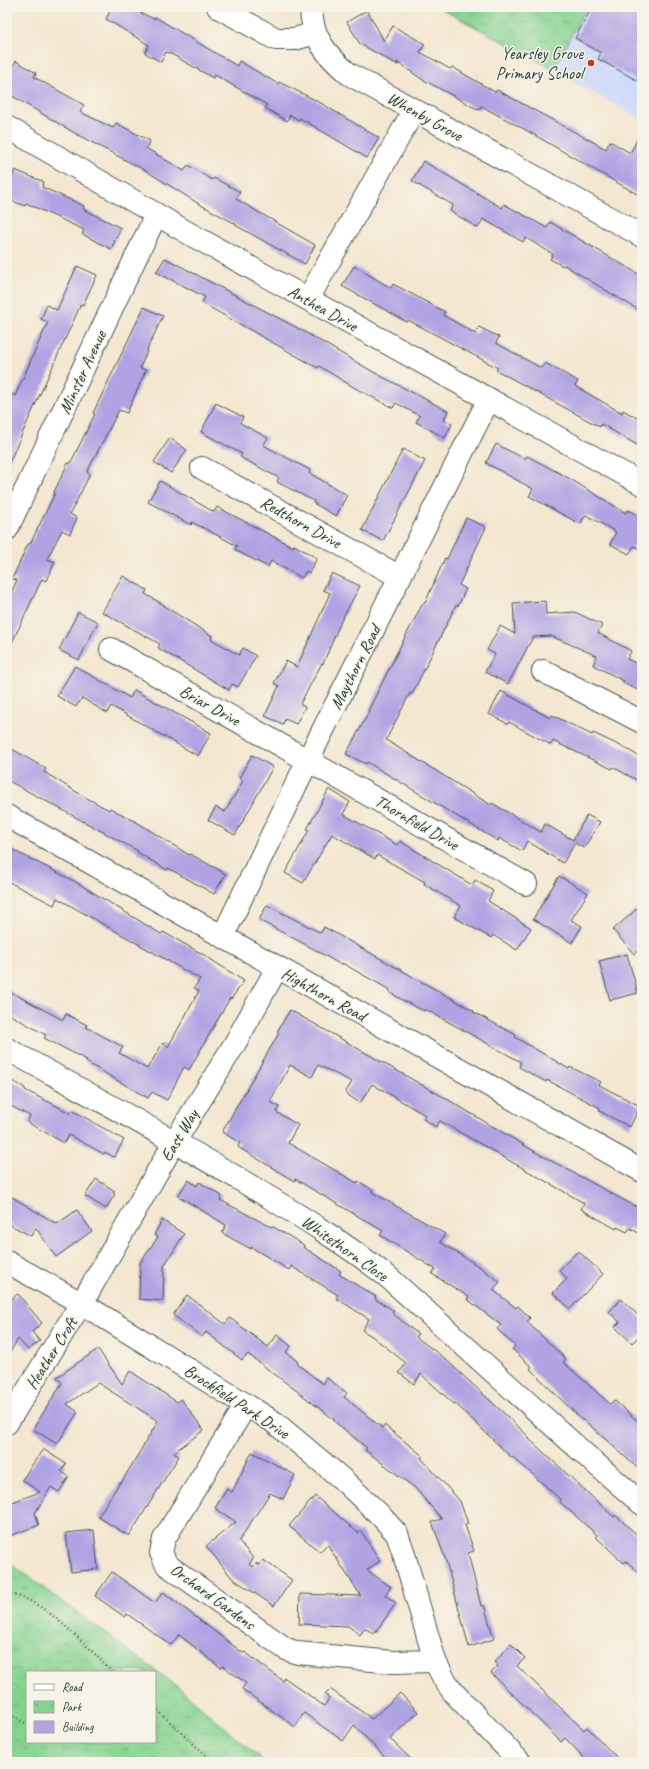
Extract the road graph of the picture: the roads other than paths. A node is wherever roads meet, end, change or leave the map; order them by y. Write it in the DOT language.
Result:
graph roads {
  1 [pos="218,7"];
  2 [pos="312,7"];
  3 [pos="315,33"];
  4 [pos="414,110"];
  5 [pos="8,129"];
  6 [pos="156,215"];
  7 [pos="642,236"];
  8 [pos="308,299"];
  9 [pos="489,399"];
  10 [pos="202,468"];
  11 [pos="642,484"];
  12 [pos="7,529"];
  13 [pos="400,577"];
  14 [pos="111,649"];
  15 [pos="543,672"];
  16 [pos="642,722"];
  17 [pos="308,760"];
  18 [pos="7,816"];
  19 [pos="526,885"];
  20 [pos="223,936"];
  21 [pos="277,968"];
  22 [pos="7,1049"];
  23 [pos="175,1141"];
  24 [pos="642,1170"];
  25 [pos="7,1262"];
  26 [pos="81,1303"];
  27 [pos="246,1404"];
  28 [pos="7,1423"];
  29 [pos="642,1504"];
  30 [pos="435,1660"];
  31 [pos="520,1762"];
  1 -- 3 [label="street"];
  2 -- 3 [label="street, Whenby Grove"];
  3 -- 4 [label="street, Whenby Grove"];
  4 -- 7 [label="street, Whenby Grove"];
  4 -- 8 [label="street"];
  5 -- 6 [label="street, Anthea Drive"];
  6 -- 8 [label="street, Anthea Drive"];
  6 -- 12 [label="street, Minster Avenue"];
  8 -- 9 [label="street, Anthea Drive"];
  9 -- 11 [label="street, Anthea Drive"];
  9 -- 13 [label="street, Maythorn Road"];
  10 -- 13 [label="street, Redthorn Drive"];
  13 -- 17 [label="street, Maythorn Road"];
  14 -- 17 [label="street, Briar Drive"];
  15 -- 16 [label="street"];
  17 -- 19 [label="street, Thornfield Drive"];
  17 -- 20 [label="street, Maythorn Road"];
  18 -- 20 [label="street, Highthorn Road"];
  20 -- 21 [label="street, Highthorn Road"];
  21 -- 23 [label="street, East Way"];
  21 -- 24 [label="street, Highthorn Road"];
  22 -- 23 [label="street, Whitethorn Close"];
  23 -- 26 [label="street, East Way"];
  23 -- 29 [label="street, Whitethorn Close"];
  25 -- 26 [label="street, Brockfield Park Drive"];
  26 -- 27 [label="street, Brockfield Park Drive"];
  26 -- 28 [label="street, Heather Croft"];
  27 -- 30 [label="street, Brockfield Park Drive"];
  27 -- 30 [label="street, Orchard Gardens"];
  30 -- 31 [label="street, Brockfield Park Drive"];
}
